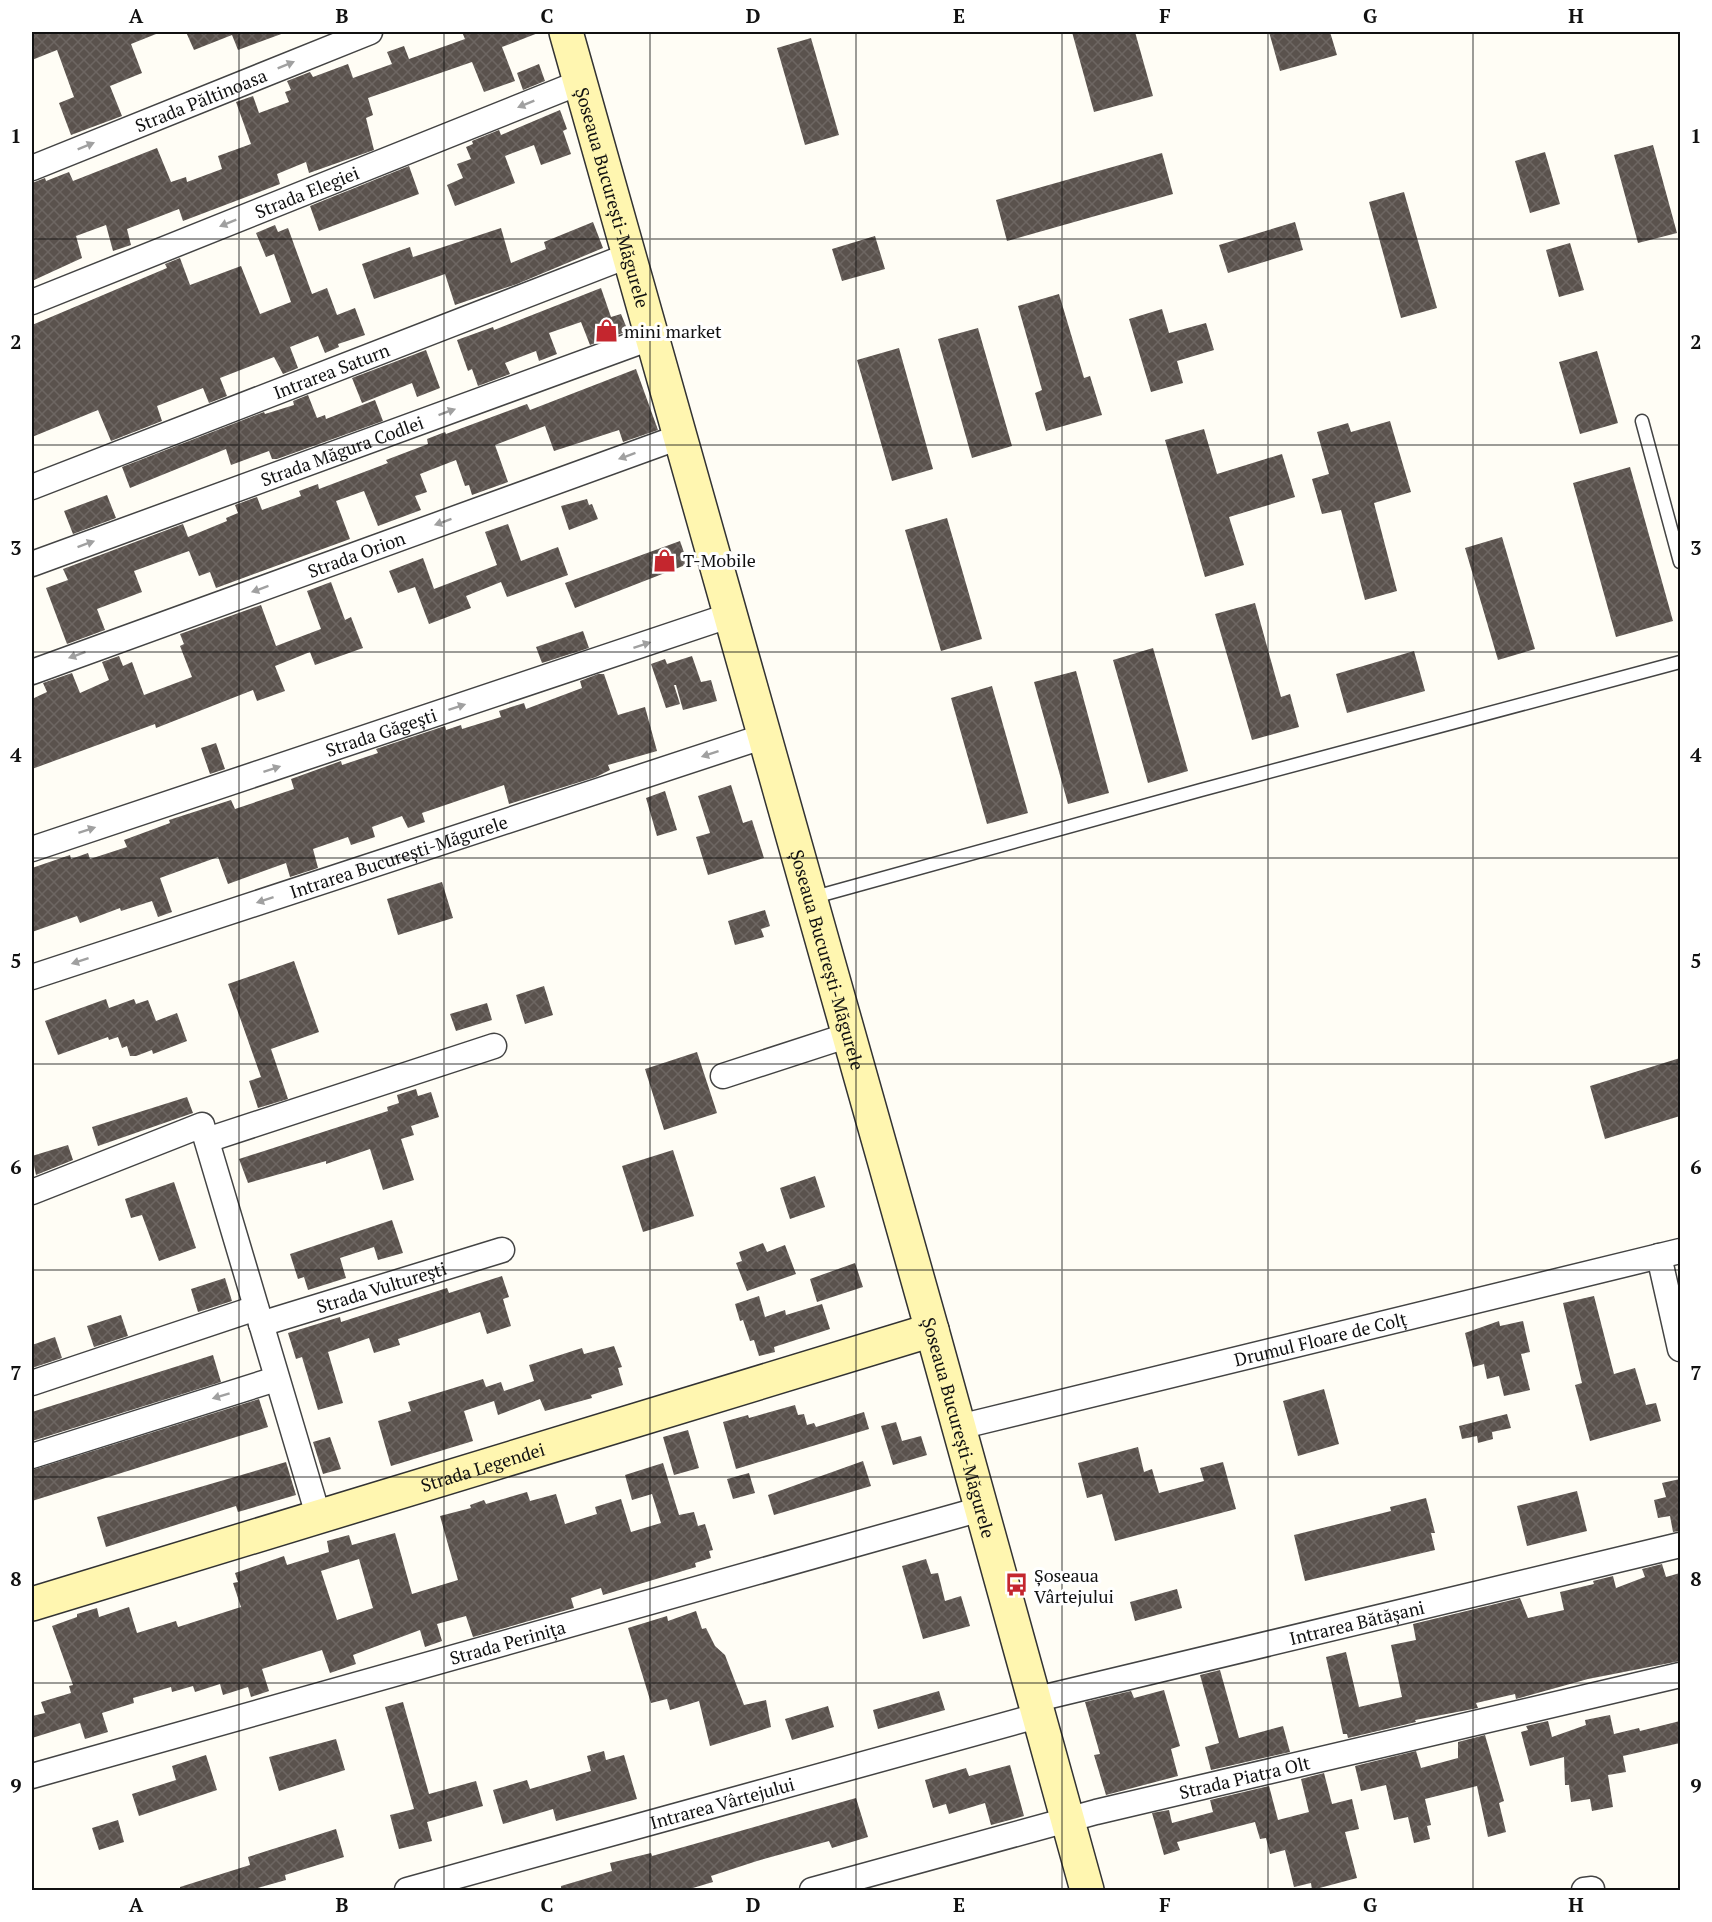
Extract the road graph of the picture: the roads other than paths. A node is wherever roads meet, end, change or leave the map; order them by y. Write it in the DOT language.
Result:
graph roads {
  1 [pos="370,32"];
  2 [pos="566,32"];
  3 [pos="581,82"];
  4 [pos="32,168"];
  5 [pos="630,255"];
  6 [pos="32,302"];
  7 [pos="653,337"];
  8 [pos="1642,421"];
  9 [pos="682,436"];
  10 [pos="32,487"];
  11 [pos="1680,562"];
  12 [pos="32,564"];
  13 [pos="731,615"];
  14 [pos="1680,662"];
  15 [pos="32,672"];
  16 [pos="765,736"];
  17 [pos="32,849"];
  18 [pos="811,898"];
  19 [pos="32,977"];
  20 [pos="849,1035"];
  21 [pos="494,1046"];
  22 [pos="723,1076"];
  23 [pos="205,1132"];
  24 [pos="32,1192"];
  25 [pos="502,1250"];
  26 [pos="1670,1253"];
  27 [pos="258,1316"];
  28 [pos="932,1330"];
  29 [pos="1680,1349"];
  30 [pos="276,1379"];
  31 [pos="32,1383"];
  32 [pos="959,1427"];
  33 [pos="32,1456"];
  34 [pos="981,1509"];
  35 [pos="318,1515"];
  36 [pos="1680,1545"];
  37 [pos="32,1604"];
  38 [pos="1680,1675"];
  39 [pos="1035,1708"];
  40 [pos="32,1776"];
  41 [pos="1067,1819"];
  42 [pos="407,1890"];
  43 [pos="812,1890"];
  44 [pos="1087,1890"];
  4 -- 1 [label="street, Strada Păltinoasa, one-way"];
  2 -- 3 [label="main road, Șoseaua București-Măgurele"];
  3 -- 5 [label="main road, Șoseaua București-Măgurele"];
  3 -- 6 [label="street, Strada Elegiei, one-way"];
  5 -- 7 [label="main road, Șoseaua București-Măgurele"];
  5 -- 10 [label="street, Intrarea Saturn"];
  7 -- 9 [label="main road, Șoseaua București-Măgurele"];
  12 -- 7 [label="street, Strada Măgura Codlei, one-way"];
  8 -- 11 [label="lane"];
  9 -- 13 [label="main road, Șoseaua București-Măgurele"];
  9 -- 15 [label="street, Strada Orion, one-way"];
  13 -- 16 [label="main road, Șoseaua București-Măgurele"];
  17 -- 13 [label="street, Strada Găgești, one-way"];
  14 -- 18 [label="lane"];
  16 -- 18 [label="main road, Șoseaua București-Măgurele"];
  16 -- 19 [label="street, Intrarea București-Măgurele, one-way"];
  18 -- 20 [label="main road, Șoseaua București-Măgurele"];
  20 -- 22 [label="street"];
  20 -- 28 [label="main road, Șoseaua București-Măgurele"];
  21 -- 23 [label="street"];
  23 -- 24 [label="street"];
  23 -- 27 [label="street"];
  25 -- 27 [label="street, Strada Vulturești"];
  26 -- 29 [label="street"];
  26 -- 32 [label="street, Drumul Floare de Colț"];
  27 -- 30 [label="street"];
  27 -- 31 [label="street, Strada Vulturești"];
  28 -- 32 [label="main road, Șoseaua București-Măgurele"];
  28 -- 35 [label="main road, Strada Legendei"];
  30 -- 33 [label="street, one-way"];
  30 -- 35 [label="street"];
  32 -- 34 [label="main road, Șoseaua București-Măgurele"];
  34 -- 39 [label="main road, Șoseaua București-Măgurele"];
  34 -- 40 [label="street, Strada Perinița"];
  35 -- 37 [label="main road, Strada Legendei"];
  36 -- 39 [label="street, Intrarea Bătășani"];
  38 -- 41 [label="street, Strada Piatra Olt"];
  39 -- 41 [label="main road, Șoseaua București-Măgurele"];
  39 -- 42 [label="street, Intrarea Vârtejului"];
  41 -- 43 [label="street, Strada Piatra Olt"];
  41 -- 44 [label="main road, Șoseaua București-Măgurele"];
}
